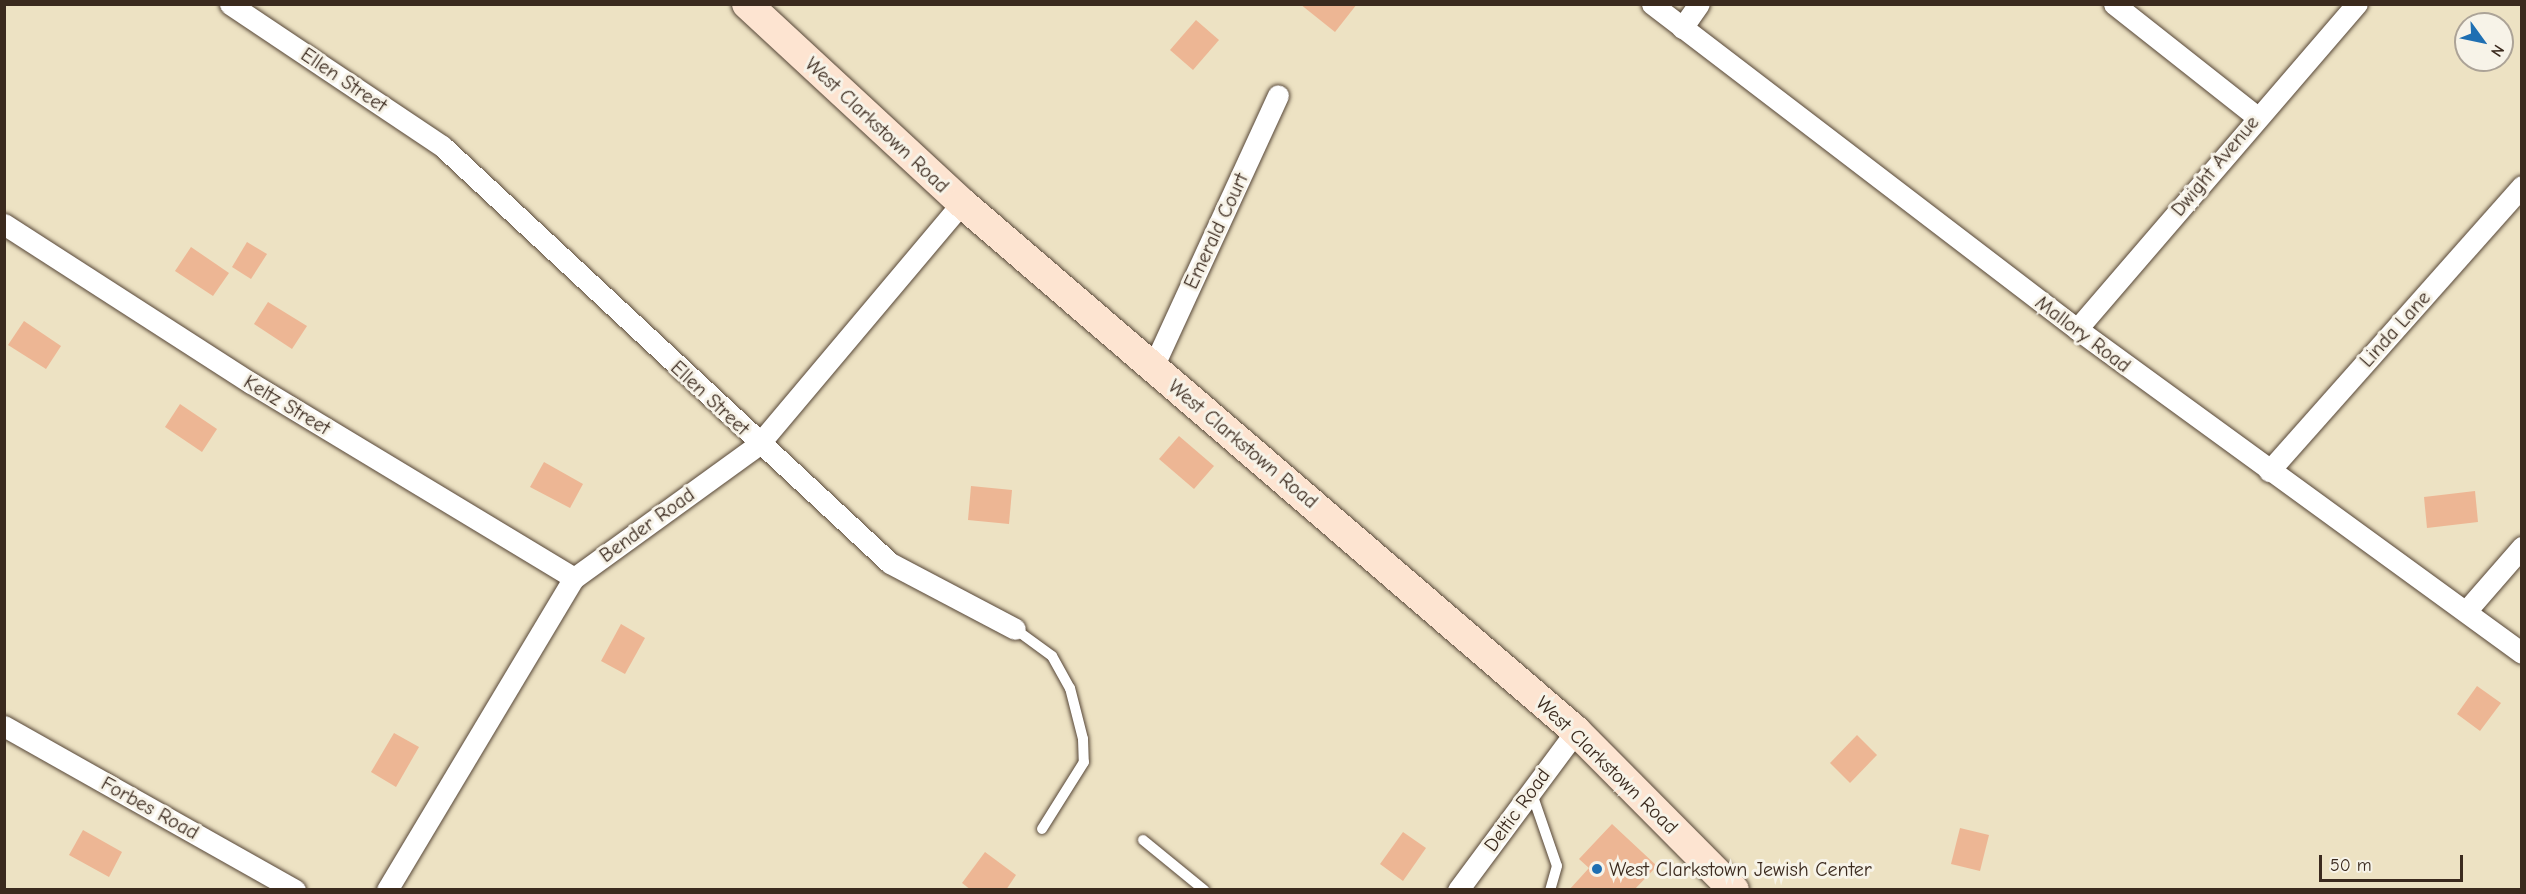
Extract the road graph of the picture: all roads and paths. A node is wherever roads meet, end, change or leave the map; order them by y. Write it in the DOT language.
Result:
graph roads {
  1 [pos="230,4"];
  2 [pos="747,4"];
  3 [pos="1652,4"];
  4 [pos="1700,4"];
  5 [pos="2114,4"];
  6 [pos="2356,4"];
  7 [pos="1682,28"];
  8 [pos="1278,95"];
  9 [pos="2257,117"];
  10 [pos="2522,186"];
  11 [pos="962,203"];
  12 [pos="4,224"];
  13 [pos="2076,329"];
  14 [pos="1153,367"];
  15 [pos="759,444"];
  16 [pos="2269,471"];
  17 [pos="2522,547"];
  18 [pos="574,578"];
  19 [pos="2467,610"];
  20 [pos="1015,628"];
  21 [pos="2522,653"];
  22 [pos="4,726"];
  23 [pos="1576,731"];
  24 [pos="1531,791"];
  25 [pos="1042,829"];
  26 [pos="1143,840"];
  27 [pos="295,890"];
  28 [pos="387,890"];
  29 [pos="1204,890"];
  30 [pos="1458,890"];
  31 [pos="1550,890"];
  32 [pos="1734,890"];
  1 -- 15 [label="street, Ellen Street"];
  2 -- 11 [label="street, West Clarkstown Road"];
  3 -- 7 [label="street, Mallory Road"];
  4 -- 7 [label="street"];
  5 -- 9 [label="street"];
  6 -- 9 [label="street, Dwight Avenue"];
  7 -- 13 [label="street, Mallory Road"];
  8 -- 14 [label="street, Emerald Court"];
  9 -- 13 [label="street, Dwight Avenue"];
  10 -- 16 [label="street, Linda Lane"];
  11 -- 14 [label="street, West Clarkstown Road"];
  11 -- 15 [label="street, Bender Road"];
  12 -- 18 [label="street, Keltz Street"];
  13 -- 16 [label="street, Mallory Road"];
  14 -- 23 [label="street, West Clarkstown Road"];
  15 -- 18 [label="street, Bender Road"];
  15 -- 20 [label="street, Ellen Street"];
  16 -- 19 [label="street, Mallory Road"];
  17 -- 19 [label="street"];
  18 -- 28 [label="street, Bender Road"];
  19 -- 21 [label="street, Mallory Road"];
  20 -- 25 [label="lane, Ellen Street"];
  22 -- 27 [label="street, Forbes Road"];
  23 -- 24 [label="street, Deltic Road"];
  23 -- 32 [label="street, West Clarkstown Road"];
  24 -- 30 [label="street, Deltic Road"];
  24 -- 31 [label="lane"];
  26 -- 29 [label="lane"];
}
